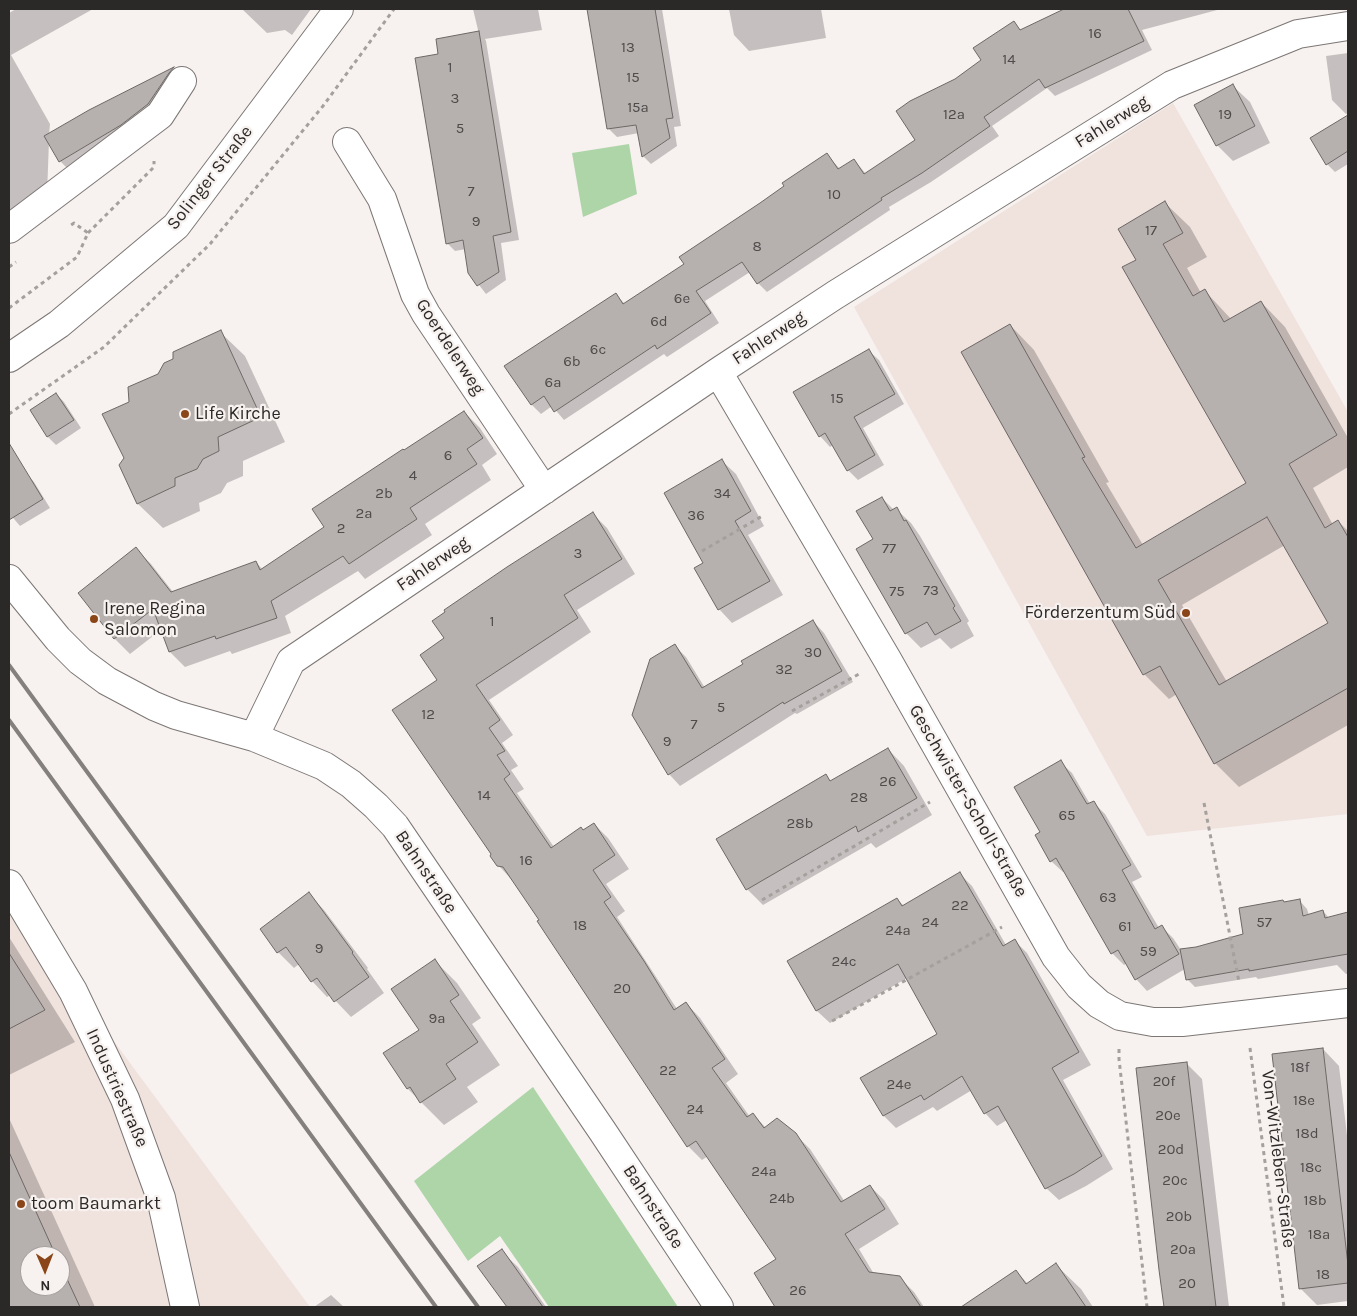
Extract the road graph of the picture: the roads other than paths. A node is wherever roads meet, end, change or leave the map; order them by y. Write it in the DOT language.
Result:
graph roads {
  1 [pos="339,9"];
  2 [pos="1348,26"];
  3 [pos="182,82"];
  4 [pos="347,142"];
  5 [pos="9,229"];
  6 [pos="9,358"];
  7 [pos="718,372"];
  8 [pos="544,490"];
  9 [pos="9,579"];
  10 [pos="254,737"];
  11 [pos="9,884"];
  12 [pos="1348,1003"];
  13 [pos="184,1307"];
  14 [pos="719,1307"];
  1 -- 6 [label="street, Solinger Straße"];
  2 -- 7 [label="street, Fahlerweg"];
  3 -- 5 [label="street"];
  4 -- 8 [label="street, Goerdelerweg"];
  7 -- 8 [label="street, Fahlerweg"];
  7 -- 12 [label="street, Geschwister-Scholl-Straße"];
  8 -- 10 [label="street, Fahlerweg"];
  9 -- 10 [label="street, Bahnstraße"];
  10 -- 14 [label="street, Bahnstraße"];
  11 -- 13 [label="street, Industriestraße"];
}
